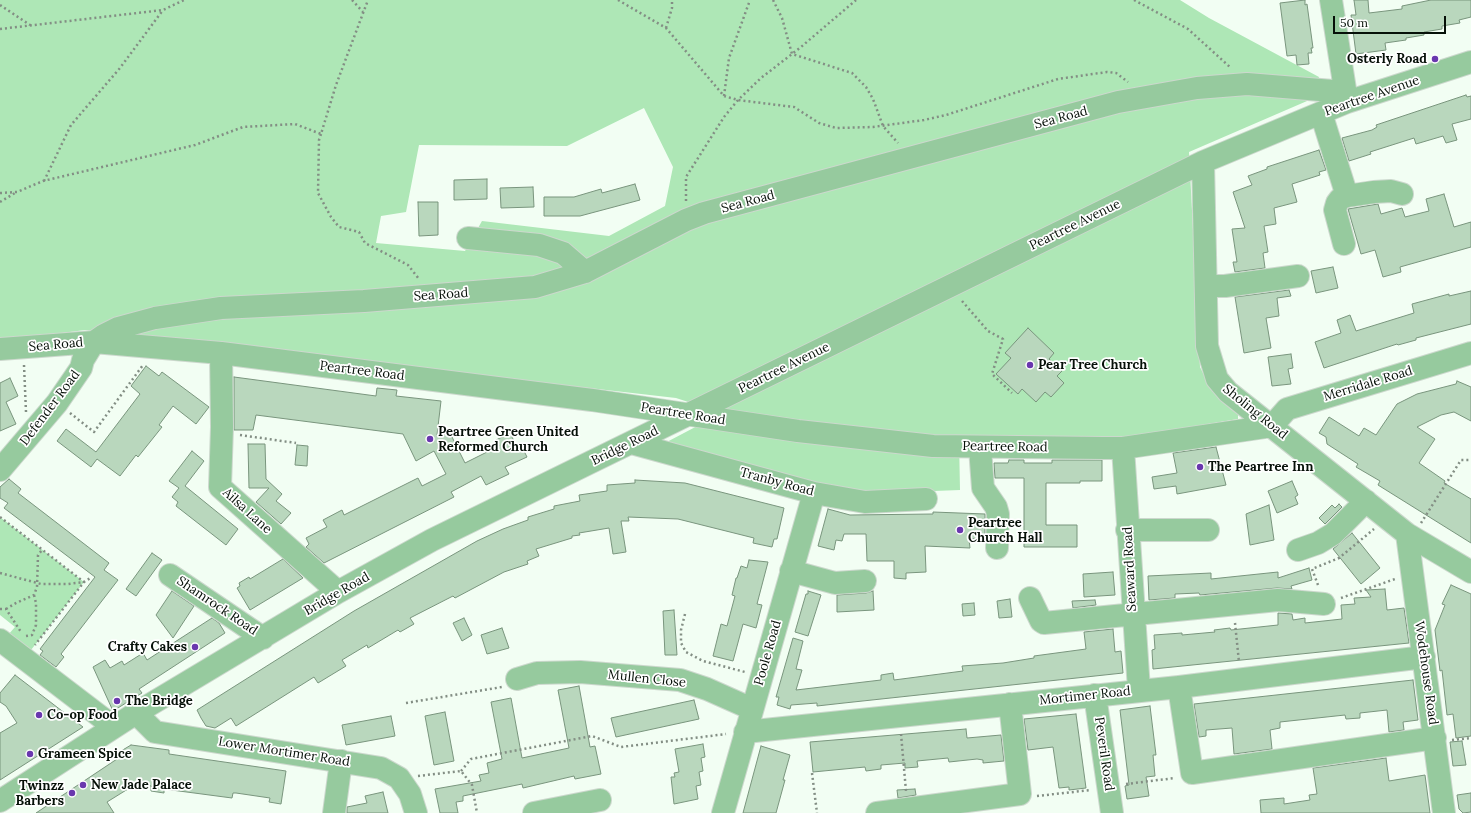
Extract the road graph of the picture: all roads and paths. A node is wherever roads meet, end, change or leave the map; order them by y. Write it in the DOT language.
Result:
graph roads {
  1 [pos="184,0"];
  2 [pos="352,0"];
  3 [pos="368,0"];
  4 [pos="618,0"];
  5 [pos="672,0"];
  6 [pos="750,0"];
  7 [pos="773,0"];
  8 [pos="856,0"];
  9 [pos="1134,0"];
  10 [pos="1331,0"];
  11 [pos="0,5"];
  12 [pos="163,10"];
  13 [pos="363,12"];
  14 [pos="30,25"];
  15 [pos="666,28"];
  16 [pos="0,29"];
  17 [pos="792,54"];
  18 [pos="1471,62"];
  19 [pos="1237,84"];
  20 [pos="724,96"];
  21 [pos="1346,97"];
  22 [pos="738,100"];
  23 [pos="1131,100"];
  24 [pos="1321,113"];
  25 [pos="883,126"];
  26 [pos="321,134"];
  27 [pos="1203,162"];
  28 [pos="43,181"];
  29 [pos="17,192"];
  30 [pos="0,193"];
  31 [pos="1402,194"];
  32 [pos="1347,196"];
  33 [pos="0,202"];
  34 [pos="695,217"];
  35 [pos="468,238"];
  36 [pos="1344,244"];
  37 [pos="584,272"];
  38 [pos="1299,277"];
  39 [pos="954,284"];
  40 [pos="1206,286"];
  41 [pos="430,296"];
  42 [pos="155,318"];
  43 [pos="94,342"];
  44 [pos="155,348"];
  45 [pos="0,349"];
  46 [pos="221,353"];
  47 [pos="1471,353"];
  48 [pos="24,360"];
  49 [pos="1012,393"];
  50 [pos="57,403"];
  51 [pos="690,414"];
  52 [pos="26,417"];
  53 [pos="1272,426"];
  54 [pos="222,433"];
  55 [pos="296,443"];
  56 [pos="630,443"];
  57 [pos="980,448"];
  58 [pos="1123,448"];
  59 [pos="1471,460"];
  60 [pos="0,470"];
  61 [pos="814,493"];
  62 [pos="926,499"];
  63 [pos="1366,501"];
  64 [pos="0,517"];
  65 [pos="1387,518"];
  66 [pos="1127,530"];
  67 [pos="1208,530"];
  68 [pos="1410,535"];
  69 [pos="997,548"];
  70 [pos="42,550"];
  71 [pos="1298,550"];
  72 [pos="792,571"];
  73 [pos="1471,572"];
  74 [pos="0,573"];
  75 [pos="1413,573"];
  76 [pos="170,574"];
  77 [pos="92,577"];
  78 [pos="865,581"];
  79 [pos="36,582"];
  80 [pos="84,582"];
  81 [pos="338,592"];
  82 [pos="34,595"];
  83 [pos="1030,598"];
  84 [pos="1233,604"];
  85 [pos="1324,604"];
  86 [pos="0,609"];
  87 [pos="6,609"];
  88 [pos="685,614"];
  89 [pos="1132,614"];
  90 [pos="26,636"];
  91 [pos="263,638"];
  92 [pos="0,640"];
  93 [pos="28,655"];
  94 [pos="1424,657"];
  95 [pos="529,670"];
  96 [pos="761,676"];
  97 [pos="1240,679"];
  98 [pos="1179,686"];
  99 [pos="1139,690"];
  100 [pos="1095,695"];
  101 [pos="406,703"];
  102 [pos="1010,704"];
  103 [pos="752,709"];
  104 [pos="136,713"];
  105 [pos="899,716"];
  106 [pos="114,727"];
  107 [pos="745,732"];
  108 [pos="1435,738"];
  109 [pos="341,761"];
  110 [pos="461,771"];
  111 [pos="812,773"];
  112 [pos="1192,773"];
  113 [pos="400,778"];
  114 [pos="1108,787"];
  115 [pos="1020,794"];
  116 [pos="600,800"];
  117 [pos="0,801"];
  118 [pos="908,809"];
  119 [pos="334,813"];
  120 [pos="416,813"];
  121 [pos="476,813"];
  122 [pos="540,813"];
  123 [pos="723,813"];
  124 [pos="817,813"];
  125 [pos="877,813"];
  126 [pos="1112,813"];
  127 [pos="1444,813"];
  1 -- 12 [label="path"];
  2 -- 13 [label="path"];
  3 -- 13 [label="path"];
  4 -- 15 [label="path"];
  5 -- 15 [label="path"];
  6 -- 20 [label="path"];
  7 -- 17 [label="path"];
  8 -- 17 [label="path"];
  9 -- 19 [label="path"];
  10 -- 21 [label="street"];
  11 -- 14 [label="path"];
  12 -- 14 [label="path"];
  12 -- 28 [label="path"];
  13 -- 26 [label="path"];
  14 -- 16 [label="path"];
  15 -- 20 [label="path"];
  17 -- 22 [label="path"];
  17 -- 25 [label="path"];
  18 -- 21 [label="street, Peartree Avenue"];
  19 -- 21 [label="street, Sea Road"];
  19 -- 23 [label="street, Sea Road"];
  20 -- 22 [label="path"];
  21 -- 24 [label="street, Peartree Avenue"];
  22 -- 25 [label="path"];
  22 -- 34 [label="path"];
  23 -- 25 [label="path"];
  23 -- 34 [label="street, Sea Road"];
  24 -- 27 [label="street, Peartree Avenue"];
  24 -- 32 [label="street"];
  26 -- 28 [label="path"];
  26 -- 41 [label="path"];
  27 -- 39 [label="street, Peartree Avenue"];
  27 -- 40 [label="street, Sholing Road"];
  28 -- 29 [label="path"];
  29 -- 30 [label="path"];
  29 -- 33 [label="path"];
  31 -- 32 [label="street"];
  32 -- 36 [label="street"];
  34 -- 37 [label="street, Sea Road"];
  35 -- 37 [label="street"];
  37 -- 41 [label="street, Sea Road"];
  38 -- 40 [label="street"];
  39 -- 49 [label="path"];
  39 -- 51 [label="street, Peartree Avenue"];
  40 -- 53 [label="street, Sholing Road"];
  41 -- 42 [label="street, Sea Road"];
  42 -- 43 [label="street, Sea Road"];
  42 -- 44 [label="street"];
  43 -- 44 [label="street, Peartree Road"];
  43 -- 45 [label="street, Sea Road"];
  43 -- 50 [label="street, Defender Road"];
  44 -- 46 [label="street, Peartree Road"];
  44 -- 50 [label="path"];
  46 -- 51 [label="street, Peartree Road"];
  46 -- 54 [label="street, Ailsa Lane"];
  47 -- 53 [label="street, Merridale Road"];
  48 -- 52 [label="path"];
  50 -- 60 [label="street, Defender Road"];
  51 -- 56 [label="street, Bridge Road"];
  51 -- 57 [label="street, Peartree Road"];
  53 -- 58 [label="street, Peartree Road"];
  53 -- 63 [label="street, Sholing Road"];
  54 -- 55 [label="path"];
  54 -- 81 [label="street, Ailsa Lane"];
  56 -- 61 [label="street, Tranby Road"];
  56 -- 81 [label="street, Bridge Road"];
  57 -- 58 [label="street, Peartree Road"];
  57 -- 69 [label="street"];
  58 -- 66 [label="street, Seaward Road"];
  59 -- 68 [label="path"];
  61 -- 62 [label="street, Tranby Road"];
  61 -- 72 [label="street, Poole Road"];
  63 -- 65 [label="street, Sholing Road"];
  63 -- 71 [label="street"];
  64 -- 70 [label="path"];
  65 -- 68 [label="street, Sholing Road"];
  65 -- 85 [label="path"];
  66 -- 67 [label="street"];
  66 -- 89 [label="street, Seaward Road"];
  68 -- 73 [label="street, Sholing Road"];
  68 -- 75 [label="street, Wodehouse Road"];
  70 -- 79 [label="path"];
  70 -- 80 [label="path"];
  72 -- 78 [label="street"];
  72 -- 96 [label="street, Poole Road"];
  74 -- 79 [label="path"];
  75 -- 85 [label="path"];
  75 -- 94 [label="street, Wodehouse Road"];
  76 -- 91 [label="street, Shamrock Road"];
  77 -- 80 [label="path"];
  79 -- 80 [label="path"];
  79 -- 82 [label="path"];
  80 -- 93 [label="path"];
  81 -- 91 [label="street, Bridge Road"];
  82 -- 87 [label="path"];
  82 -- 90 [label="path"];
  83 -- 89 [label="street"];
  84 -- 85 [label="street"];
  84 -- 89 [label="street"];
  84 -- 97 [label="path"];
  86 -- 87 [label="path"];
  87 -- 90 [label="path"];
  88 -- 96 [label="path"];
  89 -- 99 [label="street, Seaward Road"];
  90 -- 93 [label="path"];
  91 -- 104 [label="street, Bridge Road"];
  92 -- 93 [label="street"];
  93 -- 106 [label="street"];
  94 -- 97 [label="street, Mortimer Road"];
  94 -- 108 [label="street, Wodehouse Road"];
  95 -- 101 [label="path"];
  95 -- 103 [label="street, Mullen Close"];
  96 -- 103 [label="street, Poole Road"];
  97 -- 98 [label="street, Mortimer Road"];
  98 -- 99 [label="street, Mortimer Road"];
  98 -- 112 [label="street"];
  99 -- 100 [label="street, Mortimer Road"];
  100 -- 102 [label="street, Mortimer Road"];
  100 -- 114 [label="street, Peveril Road"];
  102 -- 105 [label="street, Mortimer Road"];
  102 -- 115 [label="street"];
  103 -- 107 [label="street, Poole Road"];
  104 -- 106 [label="street, Bridge Road"];
  104 -- 109 [label="street, Lower Mortimer Road"];
  105 -- 107 [label="street, Mortimer Road"];
  105 -- 118 [label="path"];
  106 -- 117 [label="street, Bridge Road"];
  107 -- 110 [label="path"];
  107 -- 123 [label="street, Poole Road"];
  108 -- 112 [label="street"];
  108 -- 127 [label="street, Wodehouse Road"];
  109 -- 113 [label="street, Lower Mortimer Road"];
  109 -- 119 [label="street"];
  110 -- 113 [label="path"];
  110 -- 121 [label="path"];
  111 -- 124 [label="path"];
  112 -- 114 [label="path"];
  113 -- 120 [label="street"];
  114 -- 115 [label="path"];
  114 -- 126 [label="street, Peveril Road"];
  115 -- 118 [label="street"];
  116 -- 122 [label="street"];
  118 -- 125 [label="street"];
}
